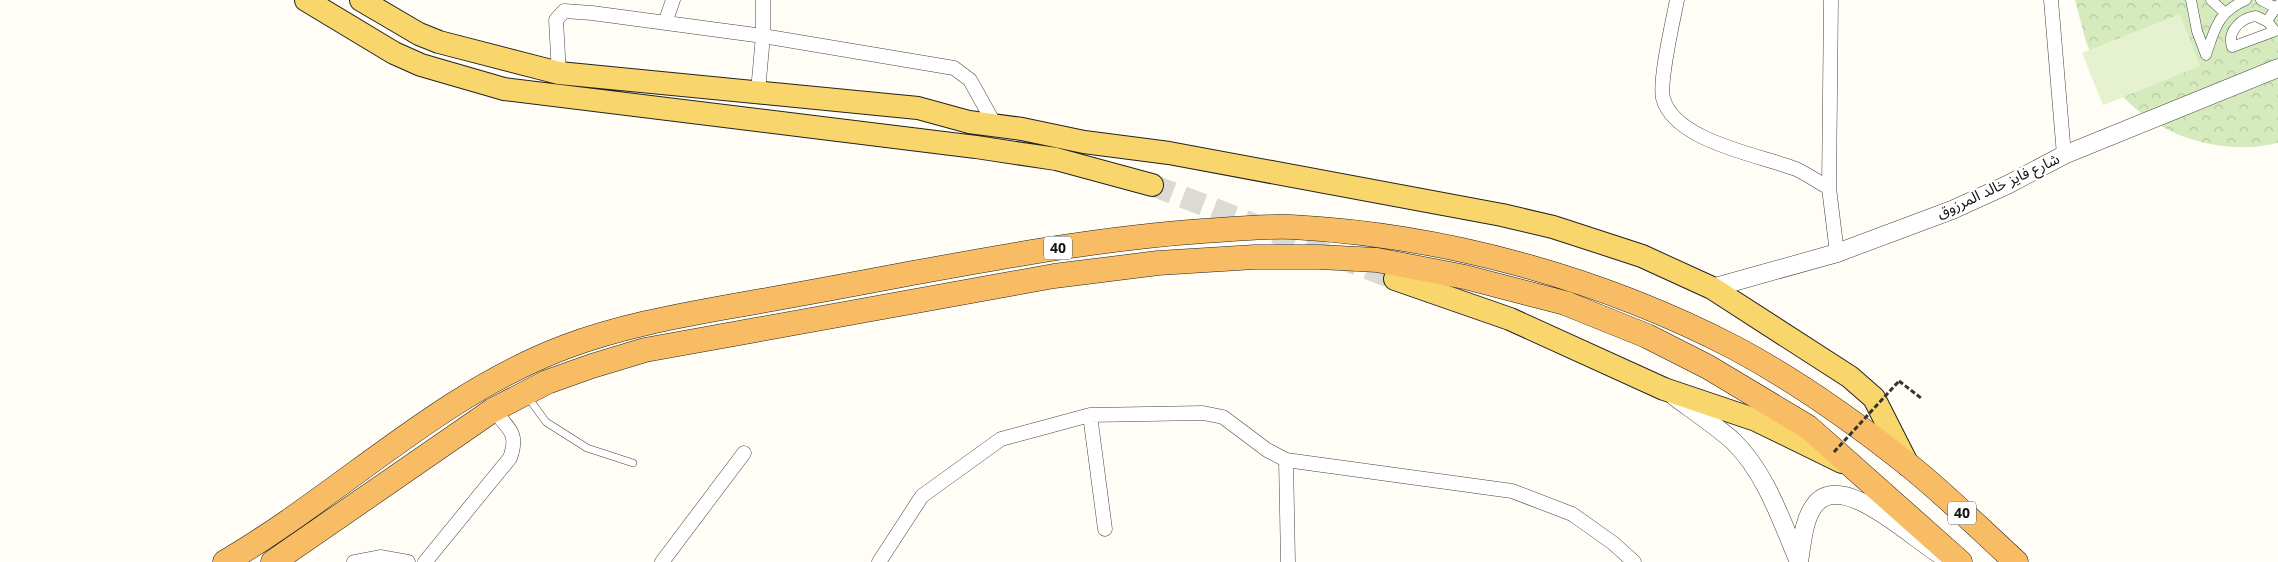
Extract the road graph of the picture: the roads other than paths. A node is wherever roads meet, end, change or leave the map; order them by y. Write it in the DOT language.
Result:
graph roads {
  1 [pos="306,0"];
  2 [pos="361,0"];
  3 [pos="673,0"];
  4 [pos="763,0"];
  5 [pos="1677,0"];
  6 [pos="1831,0"];
  7 [pos="2051,0"];
  8 [pos="2191,0"];
  9 [pos="2261,0"];
  10 [pos="2241,1"];
  11 [pos="2215,2"];
  12 [pos="565,6"];
  13 [pos="2278,7"];
  14 [pos="2224,12"];
  15 [pos="2245,19"];
  16 [pos="2267,21"];
  17 [pos="665,23"];
  18 [pos="2213,33"];
  19 [pos="764,36"];
  20 [pos="2232,36"];
  21 [pos="2278,68"];
  22 [pos="559,73"];
  23 [pos="758,91"];
  24 [pos="995,125"];
  25 [pos="2064,155"];
  26 [pos="1152,185"];
  27 [pos="1829,188"];
  28 [pos="1837,253"];
  29 [pos="1395,279"];
  30 [pos="1712,288"];
  31 [pos="1664,389"];
  32 [pos="525,393"];
  33 [pos="493,410"];
  34 [pos="1090,415"];
  35 [pos="744,453"];
  36 [pos="1286,460"];
  37 [pos="633,463"];
  38 [pos="1908,465"];
  39 [pos="1858,470"];
  40 [pos="1105,529"];
  41 [pos="225,562"];
  42 [pos="273,562"];
  43 [pos="354,562"];
  44 [pos="408,562"];
  45 [pos="425,562"];
  46 [pos="662,562"];
  47 [pos="879,562"];
  48 [pos="1288,562"];
  49 [pos="1634,562"];
  50 [pos="1799,562"];
  51 [pos="1954,562"];
  52 [pos="1960,562"];
  53 [pos="2016,562"];
  1 -- 26 [label="main road"];
  2 -- 22 [label="main road"];
  3 -- 17 [label="street"];
  4 -- 19 [label="street"];
  5 -- 27 [label="street"];
  6 -- 27 [label="street"];
  7 -- 25 [label="street"];
  8 -- 18 [label="street"];
  9 -- 13 [label="street"];
  10 -- 14 [label="street"];
  10 -- 15 [label="street"];
  11 -- 14 [label="street"];
  12 -- 17 [label="street"];
  12 -- 22 [label="street"];
  13 -- 16 [label="street"];
  14 -- 18 [label="street"];
  15 -- 16 [label="street"];
  15 -- 20 [label="street"];
  16 -- 20 [label="street"];
  17 -- 19 [label="street"];
  18 -- 20 [label="street"];
  19 -- 23 [label="street"];
  19 -- 24 [label="street"];
  21 -- 25 [label="street, شارع فايز خالد المرزوق"];
  22 -- 23 [label="main road"];
  23 -- 24 [label="main road"];
  24 -- 30 [label="main road"];
  25 -- 28 [label="street, شارع فايز خالد المرزوق"];
  27 -- 28 [label="street"];
  28 -- 30 [label="street, شارع فايز خالد المرزوق"];
  29 -- 31 [label="main road"];
  30 -- 38 [label="main road"];
  31 -- 39 [label="main road"];
  31 -- 50 [label="street"];
  32 -- 33 [label="highway, 40"];
  32 -- 37 [label="lane"];
  32 -- 39 [label="highway, 40"];
  33 -- 42 [label="highway, 40"];
  33 -- 45 [label="street"];
  34 -- 36 [label="street"];
  34 -- 40 [label="street"];
  34 -- 47 [label="street"];
  35 -- 46 [label="street"];
  36 -- 48 [label="street"];
  36 -- 49 [label="street"];
  38 -- 41 [label="highway, 40"];
  38 -- 53 [label="highway, 40"];
  39 -- 52 [label="highway, 40"];
  43 -- 44 [label="street"];
  50 -- 51 [label="street"];
}
